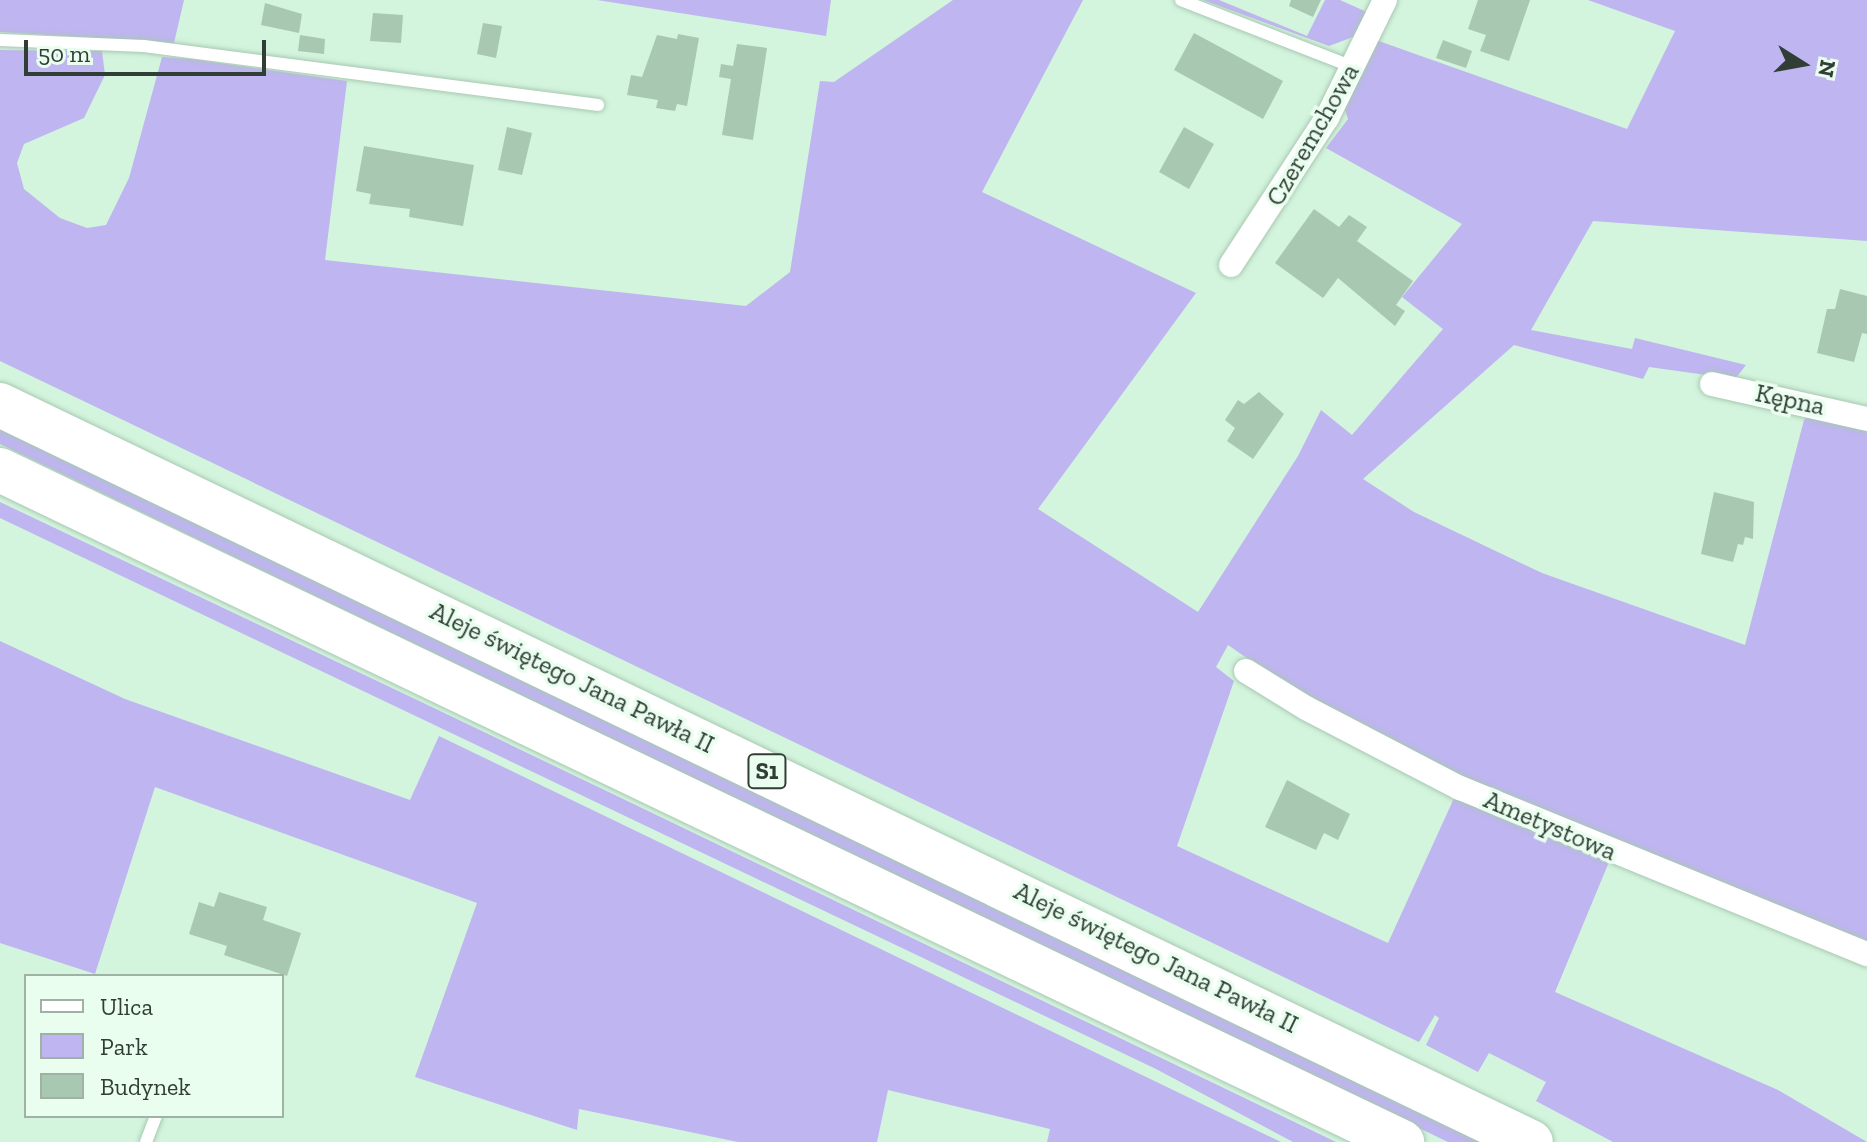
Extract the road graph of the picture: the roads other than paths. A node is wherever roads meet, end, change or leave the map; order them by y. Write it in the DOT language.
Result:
graph roads {
  1 [pos="1181,0"];
  2 [pos="1385,0"];
  3 [pos="0,40"];
  4 [pos="1353,67"];
  5 [pos="598,105"];
  6 [pos="1231,265"];
  7 [pos="1712,384"];
  8 [pos="0,405"];
  9 [pos="1867,419"];
  10 [pos="0,470"];
  11 [pos="1246,671"];
  12 [pos="1867,954"];
  13 [pos="155,1118"];
  14 [pos="146,1142"];
  15 [pos="1402,1142"];
  16 [pos="1531,1142"];
  1 -- 4 [label="lane"];
  2 -- 4 [label="street, Czeremchowa"];
  3 -- 5 [label="lane"];
  4 -- 6 [label="street, Czeremchowa"];
  7 -- 9 [label="street, Kępna"];
  8 -- 16 [label="highway, Aleje świętego Jana Pawła II / S1"];
  10 -- 15 [label="highway, S1"];
  11 -- 12 [label="street, Ametystowa"];
  13 -- 14 [label="lane"];
}
